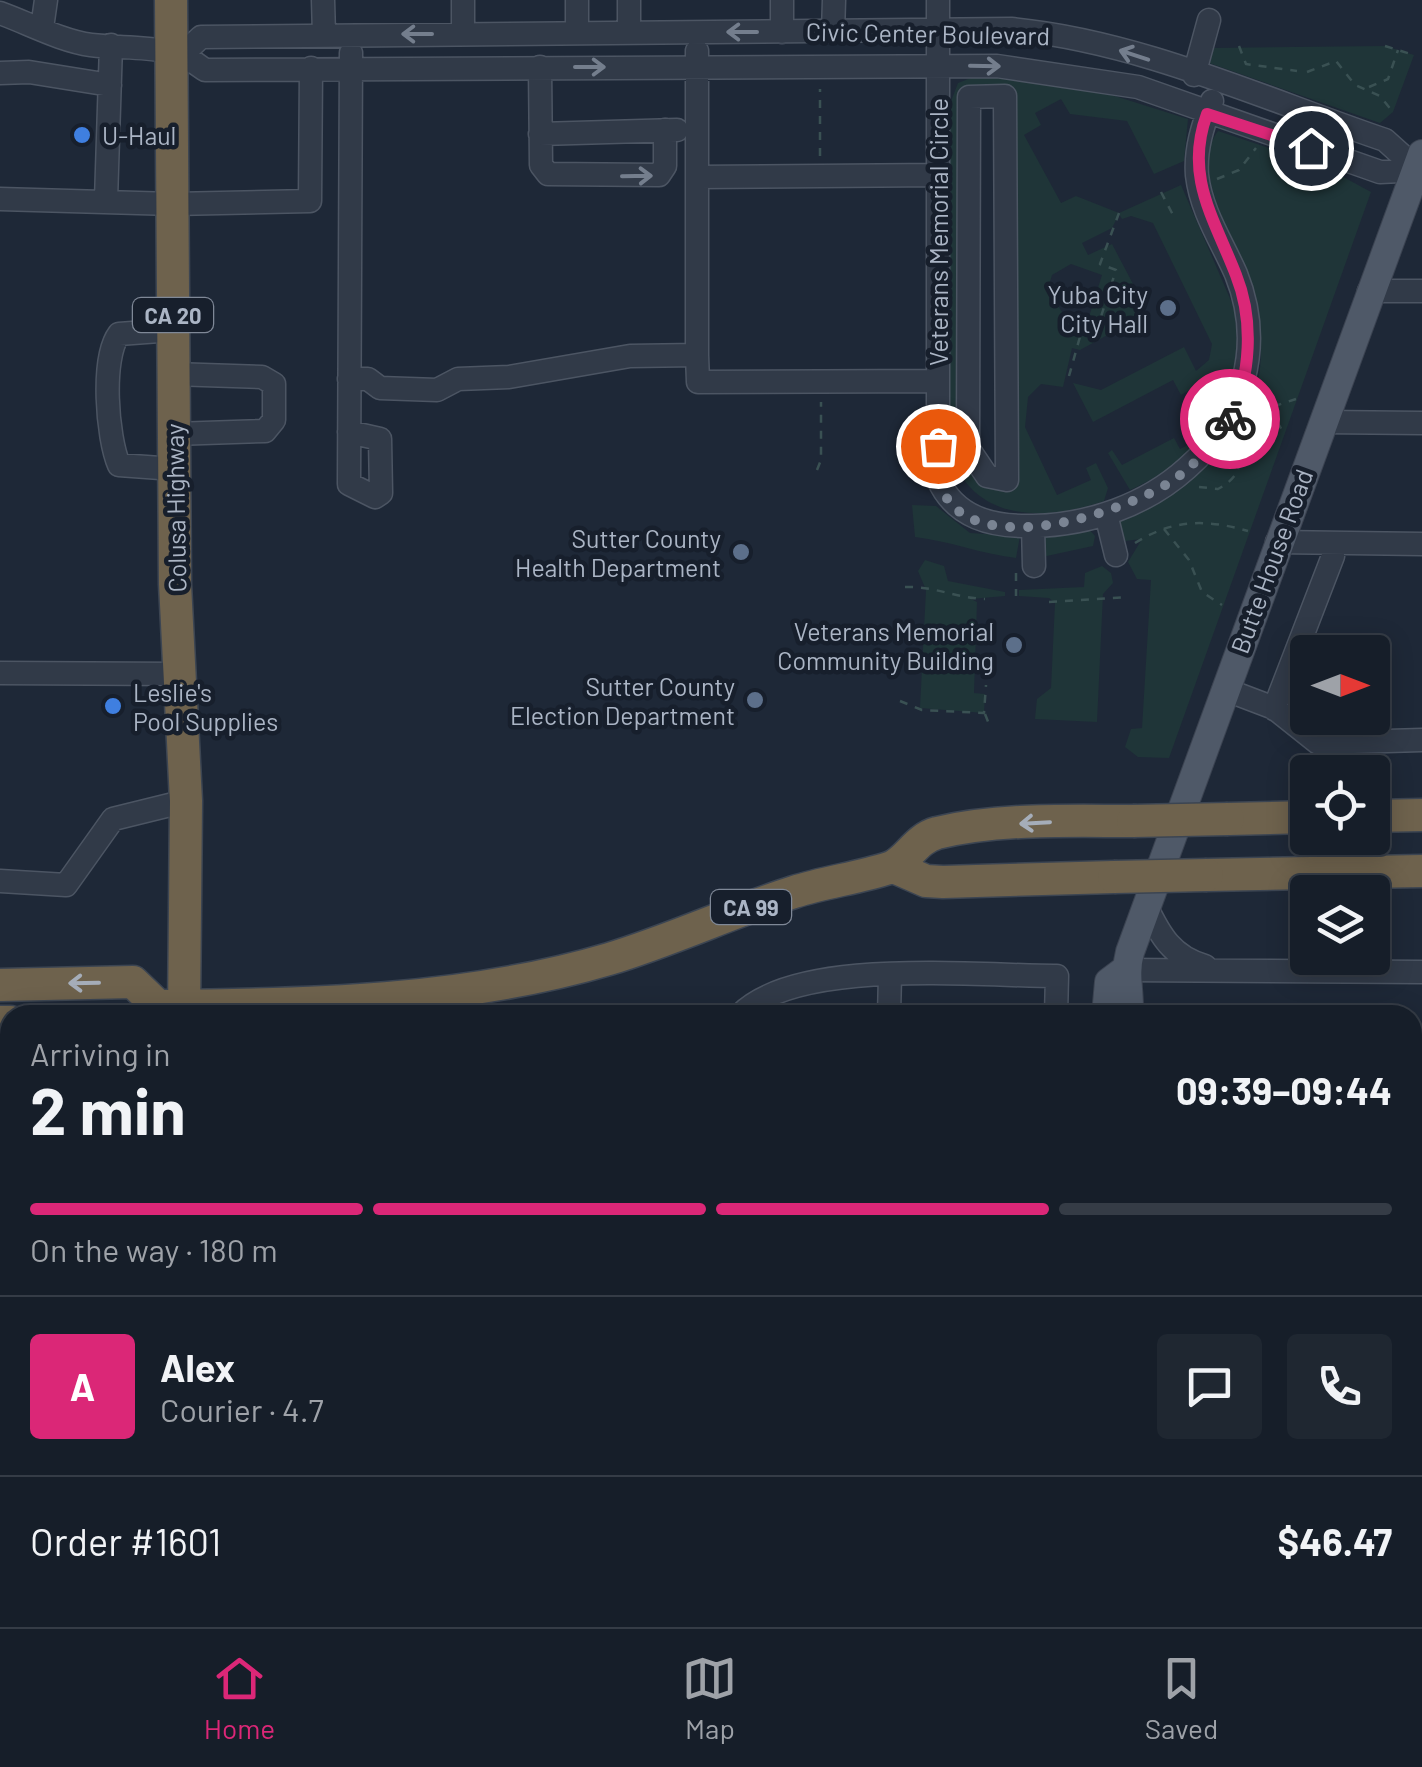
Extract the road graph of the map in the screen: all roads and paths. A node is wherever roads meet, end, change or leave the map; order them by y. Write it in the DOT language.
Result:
graph roads {
  1 [pos="46,0"];
  2 [pos="171,0"];
  3 [pos="323,0"];
  4 [pos="462,0"];
  5 [pos="577,0"];
  6 [pos="629,0"];
  7 [pos="782,0"];
  8 [pos="834,0"];
  9 [pos="938,0"];
  10 [pos="0,12"];
  11 [pos="1209,20"];
  12 [pos="42,28"];
  13 [pos="938,31"];
  14 [pos="696,32"];
  15 [pos="782,32"];
  16 [pos="833,32"];
  17 [pos="577,33"];
  18 [pos="629,33"];
  19 [pos="324,34"];
  20 [pos="352,34"];
  21 [pos="463,34"];
  22 [pos="111,45"];
  23 [pos="1239,46"];
  24 [pos="1384,46"];
  25 [pos="1398,50"];
  26 [pos="178,53"];
  27 [pos="1414,55"];
  28 [pos="697,66"];
  29 [pos="938,66"];
  30 [pos="540,67"];
  31 [pos="311,68"];
  32 [pos="351,68"];
  33 [pos="1297,71"];
  34 [pos="1308,72"];
  35 [pos="0,73"];
  36 [pos="1194,75"];
  37 [pos="820,78"];
  38 [pos="1218,83"];
  39 [pos="110,84"];
  40 [pos="1367,88"];
  41 [pos="1394,112"];
  42 [pos="1207,114"];
  43 [pos="697,129"];
  44 [pos="664,130"];
  45 [pos="540,134"];
  46 [pos="1258,144"];
  47 [pos="1420,164"];
  48 [pos="938,175"];
  49 [pos="697,176"];
  50 [pos="820,176"];
  51 [pos="1210,180"];
  52 [pos="43,190"];
  53 [pos="5,192"];
  54 [pos="1160,192"];
  55 [pos="96,200"];
  56 [pos="172,204"];
  57 [pos="1119,213"];
  58 [pos="1173,215"];
  59 [pos="938,275"];
  60 [pos="966,276"];
  61 [pos="1006,277"];
  62 [pos="1370,291"];
  63 [pos="1422,291"];
  64 [pos="173,330"];
  65 [pos="697,355"];
  66 [pos="173,374"];
  67 [pos="1069,376"];
  68 [pos="349,379"];
  69 [pos="938,381"];
  70 [pos="821,382"];
  71 [pos="1296,399"];
  72 [pos="1252,400"];
  73 [pos="1268,406"];
  74 [pos="1322,422"];
  75 [pos="1422,424"];
  76 [pos="349,432"];
  77 [pos="1284,432"];
  78 [pos="174,434"];
  79 [pos="1229,439"];
  80 [pos="174,469"];
  81 [pos="816,470"];
  82 [pos="1194,483"];
  83 [pos="1106,514"];
  84 [pos="1033,526"];
  85 [pos="1164,528"];
  86 [pos="1248,532"];
  87 [pos="1278,542"];
  88 [pos="1422,544"];
  89 [pos="1116,555"];
  90 [pos="1334,556"];
  91 [pos="1025,566"];
  92 [pos="905,587"];
  93 [pos="1016,596"];
  94 [pos="1128,597"];
  95 [pos="984,600"];
  96 [pos="1049,602"];
  97 [pos="1222,605"];
  98 [pos="0,673"];
  99 [pos="179,674"];
  100 [pos="986,684"];
  101 [pos="1224,689"];
  102 [pos="900,700"];
  103 [pos="1274,708"];
  104 [pos="984,712"];
  105 [pos="989,724"];
  106 [pos="1422,740"];
  107 [pos="186,801"];
  108 [pos="1390,816"];
  109 [pos="1422,816"];
  110 [pos="1290,817"];
  111 [pos="894,867"];
  112 [pos="1422,871"];
  113 [pos="0,881"];
  114 [pos="1146,906"];
  115 [pos="1124,970"];
  116 [pos="1223,971"];
  117 [pos="1422,972"];
  118 [pos="890,976"];
  119 [pos="0,985"];
  120 [pos="162,1005"];
  121 [pos="168,1005"];
  122 [pos="293,1005"];
  123 [pos="750,1005"];
  124 [pos="890,1005"];
  125 [pos="1056,1005"];
  126 [pos="1107,1005"];
  127 [pos="1129,1005"];
  1 -- 12 [label="street"];
  2 -- 26 [label="highway, Colusa Highway / CA 20"];
  3 -- 19 [label="street"];
  4 -- 21 [label="street"];
  5 -- 17 [label="street"];
  6 -- 18 [label="street"];
  7 -- 15 [label="street"];
  8 -- 16 [label="street"];
  9 -- 13 [label="street, Veterans Memorial Circle"];
  10 -- 12 [label="street, Civic Center Boulevard"];
  11 -- 36 [label="street"];
  12 -- 22 [label="street, Civic Center Boulevard"];
  13 -- 16 [label="street, Civic Center Boulevard"];
  13 -- 29 [label="street, Veterans Memorial Circle"];
  36 -- 13 [label="street, Civic Center Boulevard, one-way"];
  15 -- 14 [label="street, Civic Center Boulevard, one-way"];
  14 -- 18 [label="street, Civic Center Boulevard"];
  14 -- 28 [label="street"];
  15 -- 16 [label="street, Civic Center Boulevard"];
  17 -- 18 [label="street, Civic Center Boulevard"];
  17 -- 21 [label="street, Civic Center Boulevard"];
  19 -- 20 [label="street, Civic Center Boulevard"];
  19 -- 26 [label="street, Civic Center Boulevard"];
  21 -- 20 [label="street, Civic Center Boulevard, one-way"];
  20 -- 32 [label="street"];
  22 -- 26 [label="street, Civic Center Boulevard"];
  22 -- 39 [label="street"];
  23 -- 33 [label="path"];
  24 -- 25 [label="path"];
  25 -- 27 [label="path"];
  25 -- 40 [label="path"];
  26 -- 31 [label="street, Civic Center Boulevard"];
  26 -- 56 [label="highway, Colusa Highway / CA 20"];
  28 -- 29 [label="street, Civic Center Boulevard"];
  30 -- 28 [label="street, Civic Center Boulevard, one-way"];
  28 -- 43 [label="street"];
  29 -- 42 [label="street, Civic Center Boulevard, one-way"];
  29 -- 48 [label="street, Veterans Memorial Circle"];
  30 -- 32 [label="street, Civic Center Boulevard"];
  30 -- 45 [label="street"];
  31 -- 32 [label="street, Civic Center Boulevard"];
  31 -- 56 [label="street"];
  32 -- 68 [label="street"];
  34 -- 40 [label="path"];
  35 -- 39 [label="street"];
  36 -- 38 [label="street, Civic Center Boulevard"];
  37 -- 50 [label="path"];
  38 -- 42 [label="street, Veterans Memorial Circle"];
  38 -- 47 [label="street, Civic Center Boulevard"];
  39 -- 55 [label="street"];
  40 -- 41 [label="path"];
  42 -- 47 [label="street, Civic Center Boulevard"];
  42 -- 83 [label="street, Veterans Memorial Circle"];
  43 -- 44 [label="street"];
  43 -- 49 [label="street"];
  44 -- 45 [label="street"];
  45 -- 44 [label="street, one-way"];
  46 -- 51 [label="path"];
  47 -- 62 [label="main road, Butte House Road"];
  48 -- 50 [label="street"];
  48 -- 59 [label="street, Veterans Memorial Circle"];
  49 -- 50 [label="street"];
  49 -- 65 [label="street"];
  52 -- 55 [label="street"];
  53 -- 55 [label="street"];
  54 -- 58 [label="path"];
  55 -- 56 [label="street"];
  56 -- 64 [label="highway, Colusa Highway / CA 20"];
  57 -- 67 [label="path"];
  59 -- 60 [label="street"];
  59 -- 69 [label="street, Veterans Memorial Circle"];
  60 -- 61 [label="street"];
  60 -- 61 [label="street"];
  60 -- 61 [label="street"];
  62 -- 63 [label="street"];
  62 -- 74 [label="main road, Butte House Road"];
  64 -- 66 [label="highway, Colusa Highway / CA 20"];
  64 -- 80 [label="street"];
  65 -- 68 [label="street"];
  65 -- 70 [label="street"];
  66 -- 78 [label="highway, Colusa Highway / CA 20"];
  66 -- 78 [label="street"];
  68 -- 76 [label="street"];
  69 -- 70 [label="street"];
  69 -- 84 [label="street, Veterans Memorial Circle"];
  70 -- 81 [label="path"];
  71 -- 73 [label="path"];
  72 -- 73 [label="path"];
  73 -- 77 [label="path"];
  74 -- 75 [label="street"];
  74 -- 87 [label="main road, Butte House Road"];
  78 -- 80 [label="highway, Colusa Highway / CA 20"];
  79 -- 82 [label="path"];
  80 -- 99 [label="highway, Colusa Highway / CA 20"];
  83 -- 84 [label="street, Veterans Memorial Circle"];
  83 -- 89 [label="street"];
  84 -- 91 [label="street"];
  85 -- 86 [label="path"];
  85 -- 89 [label="path"];
  85 -- 97 [label="path"];
  87 -- 88 [label="street"];
  87 -- 101 [label="main road, Butte House Road"];
  90 -- 103 [label="street"];
  91 -- 93 [label="path"];
  92 -- 95 [label="path"];
  94 -- 96 [label="path"];
  98 -- 99 [label="street"];
  99 -- 107 [label="highway, Colusa Highway / CA 20"];
  100 -- 104 [label="path"];
  101 -- 103 [label="street"];
  101 -- 114 [label="main road, Butte House Road"];
  102 -- 104 [label="path"];
  103 -- 106 [label="street"];
  104 -- 105 [label="path"];
  107 -- 113 [label="street"];
  107 -- 121 [label="highway, Colusa Highway / CA 20"];
  108 -- 109 [label="highway"];
  110 -- 111 [label="highway, CA 99, one-way, bridge"];
  111 -- 112 [label="highway, bridge"];
  111 -- 122 [label="highway, CA 99"];
  114 -- 115 [label="main road, Butte House Road"];
  114 -- 116 [label="street"];
  115 -- 116 [label="street"];
  115 -- 126 [label="main road, Butte House Road"];
  115 -- 127 [label="main road, Butte House Road"];
  116 -- 117 [label="street"];
  118 -- 123 [label="street"];
  118 -- 124 [label="street"];
  118 -- 125 [label="street"];
  120 -- 119 [label="highway, one-way"];
}
